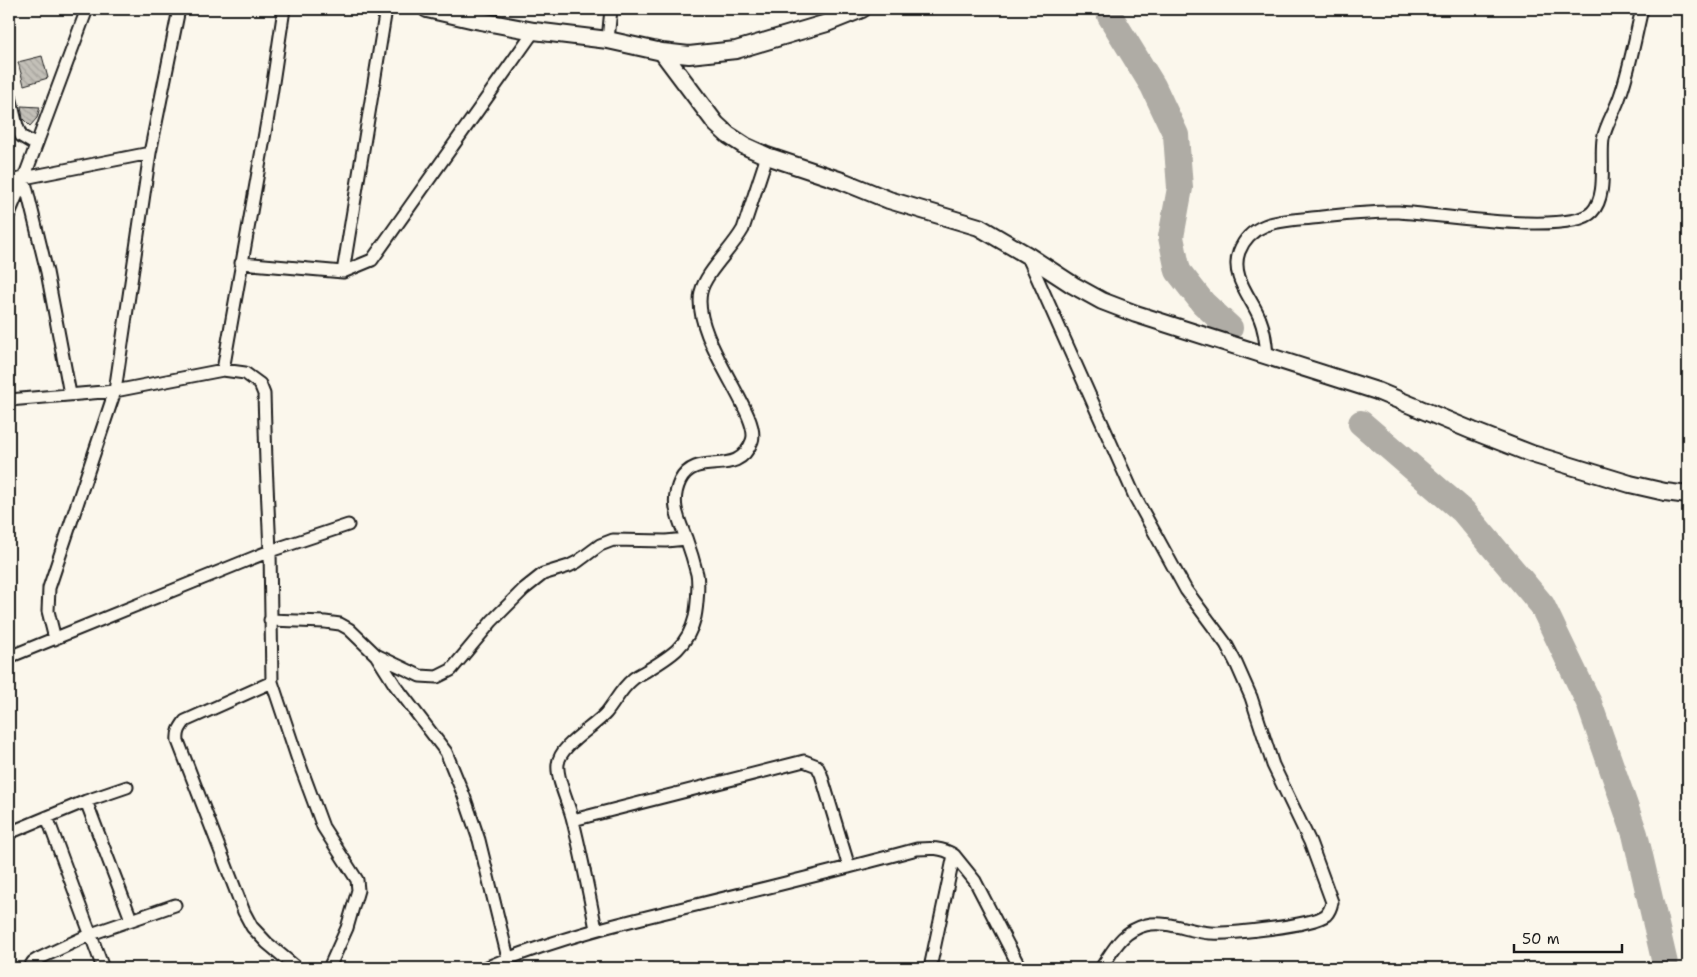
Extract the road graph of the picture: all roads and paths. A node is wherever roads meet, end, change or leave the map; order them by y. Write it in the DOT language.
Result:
graph roads {
  1 [pos="87,9"];
  2 [pos="179,9"];
  3 [pos="284,9"];
  4 [pos="386,9"];
  5 [pos="429,9"];
  6 [pos="610,9"];
  7 [pos="862,9"];
  8 [pos="1642,9"];
  9 [pos="534,31"];
  10 [pos="608,40"];
  11 [pos="662,52"];
  12 [pos="9,92"];
  13 [pos="36,145"];
  14 [pos="150,153"];
  15 [pos="767,156"];
  16 [pos="24,178"];
  17 [pos="9,181"];
  18 [pos="9,214"];
  19 [pos="1027,255"];
  20 [pos="241,263"];
  21 [pos="343,272"];
  22 [pos="1267,356"];
  23 [pos="223,370"];
  24 [pos="115,391"];
  25 [pos="70,394"];
  26 [pos="9,400"];
  27 [pos="1688,495"];
  28 [pos="348,525"];
  29 [pos="686,539"];
  30 [pos="270,551"];
  31 [pos="270,620"];
  32 [pos="55,639"];
  33 [pos="376,655"];
  34 [pos="9,657"];
  35 [pos="272,682"];
  36 [pos="127,786"];
  37 [pos="86,801"];
  38 [pos="47,817"];
  39 [pos="573,820"];
  40 [pos="9,833"];
  41 [pos="954,855"];
  42 [pos="849,867"];
  43 [pos="175,905"];
  44 [pos="131,919"];
  45 [pos="596,929"];
  46 [pos="91,934"];
  47 [pos="508,958"];
  48 [pos="29,968"];
  49 [pos="103,968"];
  50 [pos="297,968"];
  51 [pos="328,968"];
  52 [pos="485,968"];
  53 [pos="930,968"];
  54 [pos="1020,968"];
  55 [pos="1101,968"];
  1 -- 13 [label="street"];
  2 -- 14 [label="street"];
  3 -- 20 [label="street"];
  4 -- 21 [label="street"];
  5 -- 9 [label="street"];
  6 -- 10 [label="street"];
  7 -- 11 [label="street"];
  8 -- 22 [label="street"];
  9 -- 10 [label="street"];
  9 -- 21 [label="street"];
  10 -- 11 [label="street"];
  11 -- 15 [label="street"];
  12 -- 13 [label="street"];
  13 -- 16 [label="street"];
  14 -- 16 [label="street"];
  14 -- 24 [label="street"];
  15 -- 19 [label="street"];
  15 -- 29 [label="street"];
  16 -- 17 [label="street"];
  16 -- 18 [label="street"];
  16 -- 25 [label="street"];
  19 -- 22 [label="street"];
  19 -- 55 [label="street"];
  20 -- 21 [label="street"];
  20 -- 23 [label="street"];
  22 -- 27 [label="street"];
  23 -- 24 [label="street"];
  23 -- 30 [label="street"];
  24 -- 25 [label="street"];
  24 -- 32 [label="street"];
  25 -- 26 [label="street"];
  28 -- 30 [label="street"];
  29 -- 33 [label="street"];
  29 -- 39 [label="street"];
  30 -- 31 [label="street"];
  30 -- 32 [label="street"];
  31 -- 33 [label="street"];
  31 -- 35 [label="street"];
  32 -- 34 [label="street"];
  33 -- 47 [label="street"];
  35 -- 50 [label="street"];
  35 -- 51 [label="street"];
  36 -- 37 [label="street"];
  37 -- 38 [label="street"];
  37 -- 44 [label="street"];
  38 -- 40 [label="street"];
  38 -- 46 [label="street"];
  39 -- 42 [label="street"];
  39 -- 45 [label="street"];
  41 -- 42 [label="street"];
  41 -- 53 [label="street"];
  41 -- 54 [label="street"];
  42 -- 45 [label="street"];
  43 -- 44 [label="street"];
  44 -- 46 [label="street"];
  45 -- 47 [label="street"];
  46 -- 48 [label="street"];
  46 -- 49 [label="street"];
  47 -- 52 [label="street"];
}
